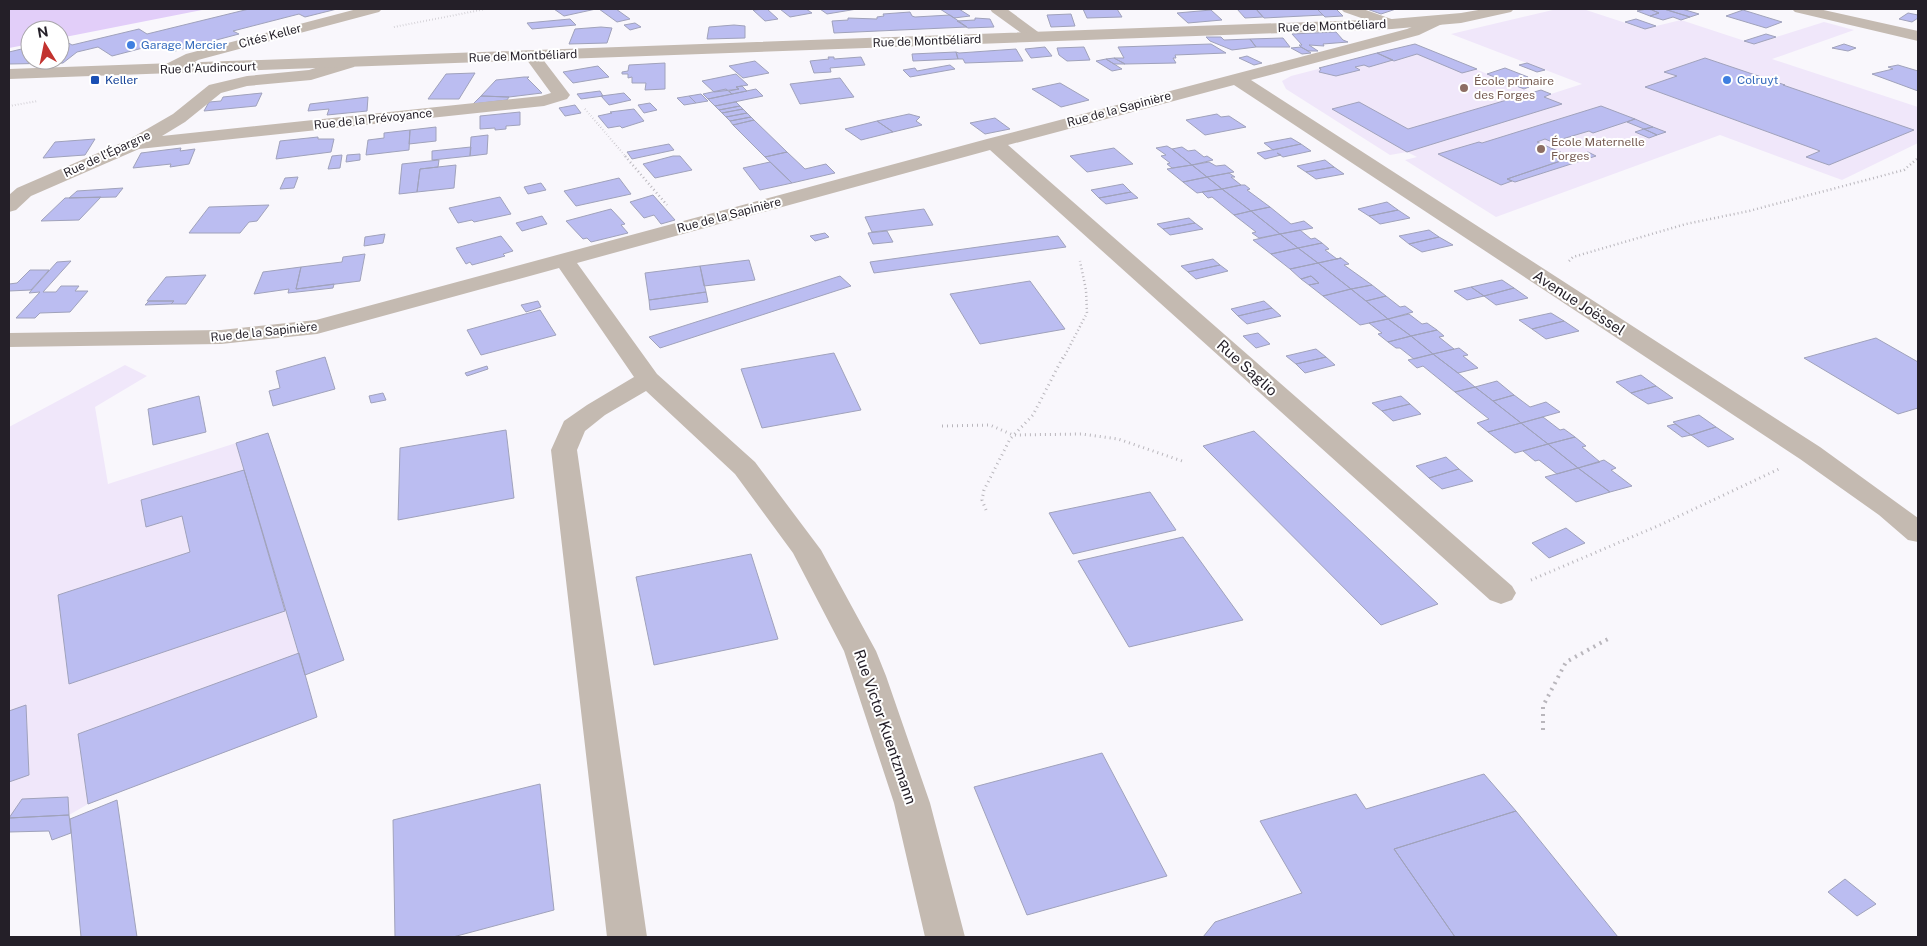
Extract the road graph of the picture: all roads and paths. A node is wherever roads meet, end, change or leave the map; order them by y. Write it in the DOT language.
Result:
graph roads {
  1 [pos="374,9"];
  2 [pos="1349,9"];
  3 [pos="1506,9"];
  4 [pos="1800,9"];
  5 [pos="1025,10"];
  6 [pos="1004,13"];
  7 [pos="1438,21"];
  8 [pos="1392,24"];
  9 [pos="1918,36"];
  10 [pos="1037,37"];
  11 [pos="532,56"];
  12 [pos="348,62"];
  13 [pos="168,70"];
  14 [pos="9,74"];
  15 [pos="1236,78"];
  16 [pos="562,95"];
  17 [pos="994,143"];
  18 [pos="135,144"];
  19 [pos="1918,158"];
  20 [pos="9,206"];
  21 [pos="686,227"];
  22 [pos="1093,231"];
  23 [pos="564,260"];
  24 [pos="1568,262"];
  25 [pos="9,340"];
  26 [pos="648,378"];
  27 [pos="942,426"];
  28 [pos="1013,435"];
  29 [pos="1810,453"];
  30 [pos="1185,462"];
  31 [pos="986,510"];
  32 [pos="1918,534"];
  33 [pos="1501,594"];
  34 [pos="1608,639"];
  35 [pos="1543,730"];
  36 [pos="627,937"];
  37 [pos="945,937"];
  1 -- 13 [label="street, Cités Keller"];
  2 -- 8 [label="street"];
  3 -- 7 [label="street, Rue de Montbéliard"];
  4 -- 9 [label="street"];
  5 -- 6 [label="street"];
  6 -- 10 [label="street"];
  7 -- 8 [label="street, Rue de Montbéliard"];
  7 -- 15 [label="street, Rue de la Sapinière"];
  8 -- 10 [label="street, Rue de Montbéliard"];
  10 -- 11 [label="street, Rue de Montbéliard"];
  11 -- 12 [label="street, Rue de Montbéliard"];
  11 -- 16 [label="street"];
  12 -- 13 [label="street, Rue d'Audincourt"];
  12 -- 18 [label="street, Rue de l'Épargne"];
  13 -- 14 [label="street, Rue d'Audincourt"];
  15 -- 17 [label="street, Rue de la Sapinière"];
  15 -- 29 [label="street, Avenue Joëssel"];
  16 -- 18 [label="street, Rue de la Prévoyance"];
  16 -- 21 [label="path"];
  17 -- 21 [label="street, Rue de la Sapinière"];
  17 -- 22 [label="street, Rue Saglio"];
  18 -- 20 [label="street, Rue de l'Épargne"];
  19 -- 24 [label="path"];
  21 -- 23 [label="street, Rue de la Sapinière"];
  22 -- 28 [label="path"];
  22 -- 33 [label="street, Rue Saglio"];
  23 -- 25 [label="street, Rue de la Sapinière"];
  23 -- 26 [label="street, Rue Victor Kuentzmann"];
  26 -- 36 [label="street"];
  26 -- 37 [label="street, Rue Victor Kuentzmann"];
  27 -- 28 [label="path"];
  28 -- 30 [label="path"];
  28 -- 31 [label="path"];
  29 -- 32 [label="street, Avenue Joëssel"];
  29 -- 33 [label="path"];
  34 -- 35 [label="path"];
}
